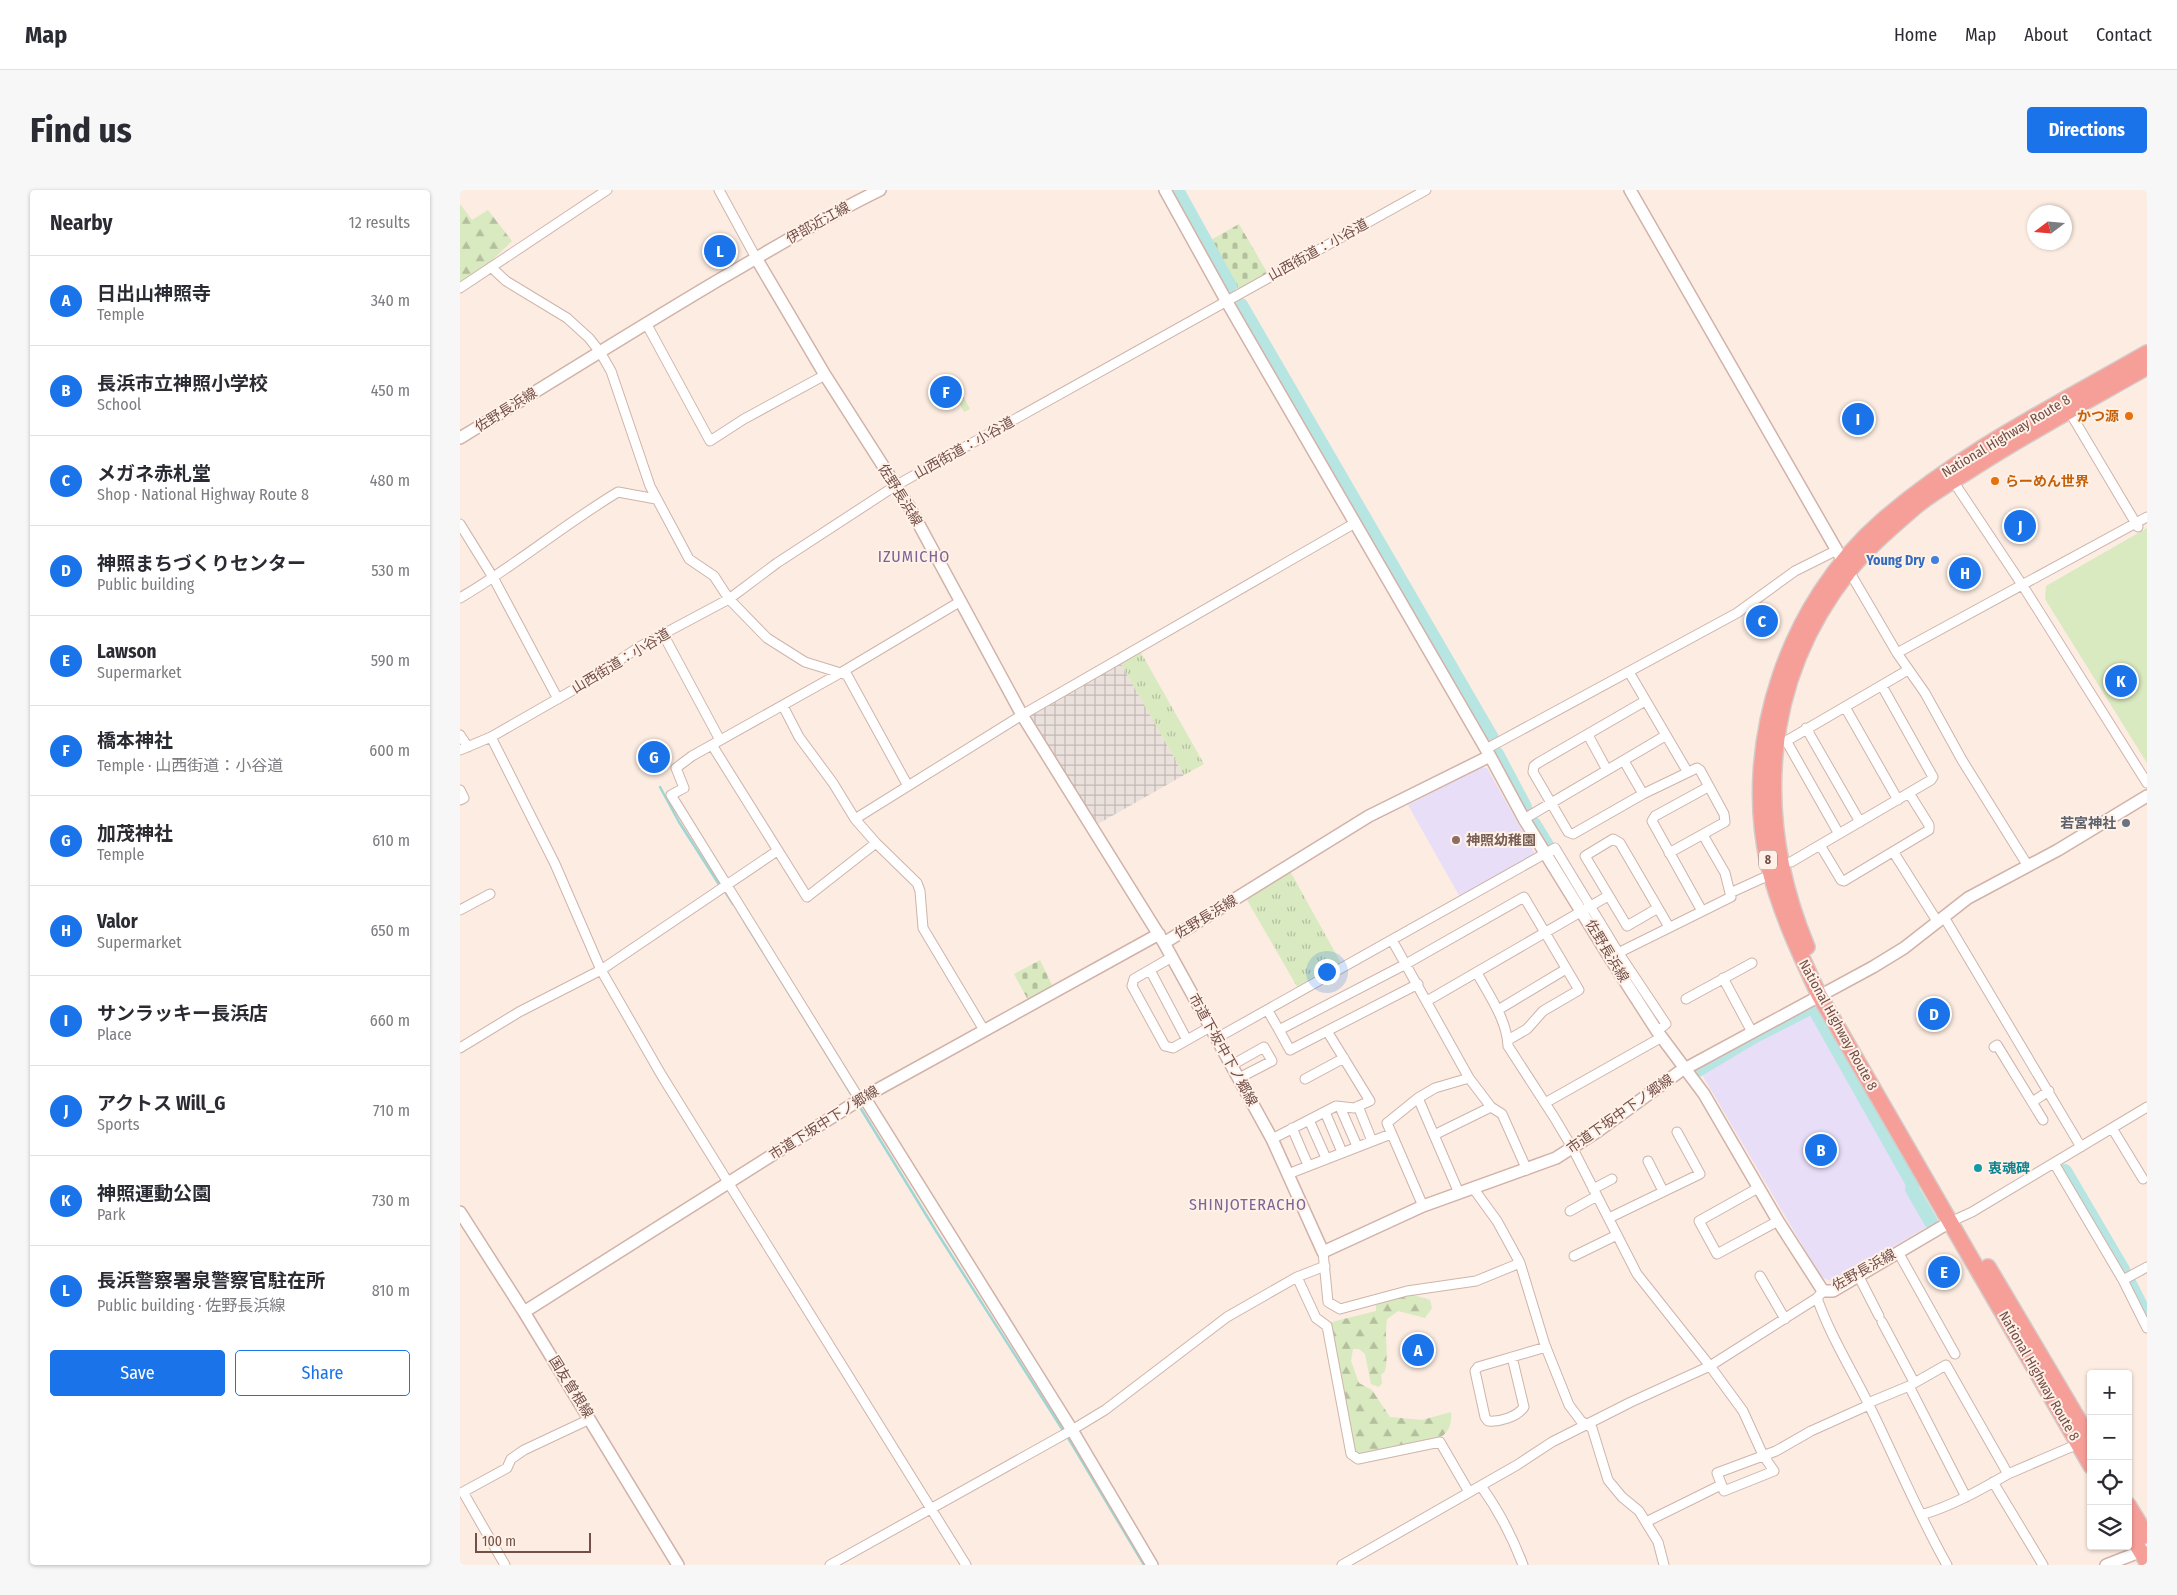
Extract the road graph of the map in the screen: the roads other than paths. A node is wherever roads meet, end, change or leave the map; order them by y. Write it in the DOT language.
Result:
graph roads {
  1 [pos="607,190"];
  2 [pos="719,190"];
  3 [pos="880,190"];
  4 [pos="1165,190"];
  5 [pos="1426,190"];
  6 [pos="1630,190"];
  7 [pos="756,258"];
  8 [pos="491,268"];
  9 [pos="460,288"];
  10 [pos="1227,302"];
  11 [pos="646,323"];
  12 [pos="600,352"];
  13 [pos="2147,353"];
  14 [pos="2147,367"];
  15 [pos="825,375"];
  16 [pos="2069,412"];
  17 [pos="460,438"];
  18 [pos="1953,481"];
  19 [pos="895,486"];
  20 [pos="656,499"];
  21 [pos="2147,517"];
  22 [pos="1355,523"];
  23 [pos="460,524"];
  24 [pos="2137,525"];
  25 [pos="1843,561"];
  26 [pos="494,579"];
  27 [pos="2023,586"];
  28 [pos="460,598"];
  29 [pos="729,598"];
  30 [pos="961,601"];
  31 [pos="663,634"];
  32 [pos="1897,653"];
  33 [pos="1908,670"];
  34 [pos="842,672"];
  35 [pos="1629,672"];
  36 [pos="1882,686"];
  37 [pos="558,699"];
  38 [pos="1645,701"];
  39 [pos="783,706"];
  40 [pos="1845,707"];
  41 [pos="1022,715"];
  42 [pos="1806,728"];
  43 [pos="460,735"];
  44 [pos="1588,735"];
  45 [pos="1666,736"];
  46 [pos="492,737"];
  47 [pos="716,743"];
  48 [pos="464,748"];
  49 [pos="1488,752"];
  50 [pos="1624,761"];
  51 [pos="1607,770"];
  52 [pos="1687,771"];
  53 [pos="2147,783"];
  54 [pos="908,786"];
  55 [pos="1708,787"];
  56 [pos="460,790"];
  57 [pos="1909,793"];
  58 [pos="1643,794"];
  59 [pos="2147,796"];
  60 [pos="460,800"];
  61 [pos="1898,800"];
  62 [pos="1551,803"];
  63 [pos="855,819"];
  64 [pos="1524,819"];
  65 [pos="1860,822"];
  66 [pos="1839,834"];
  67 [pos="1703,835"];
  68 [pos="876,843"];
  69 [pos="1820,846"];
  70 [pos="777,851"];
  71 [pos="1550,851"];
  72 [pos="1894,853"];
  73 [pos="1669,854"];
  74 [pos="1791,862"];
  75 [pos="2028,866"];
  76 [pos="1763,878"];
  77 [pos="727,885"];
  78 [pos="1730,893"];
  79 [pos="490,894"];
  80 [pos="1608,896"];
  81 [pos="1658,908"];
  82 [pos="1586,909"];
  83 [pos="460,910"];
  84 [pos="1702,911"];
  85 [pos="1940,919"];
  86 [pos="1669,928"];
  87 [pos="1546,933"];
  88 [pos="1161,939"];
  89 [pos="1392,940"];
  90 [pos="1614,955"];
  91 [pos="1172,957"];
  92 [pos="1752,963"];
  93 [pos="1406,964"];
  94 [pos="1566,969"];
  95 [pos="601,970"];
  96 [pos="1150,970"];
  97 [pos="1477,973"];
  98 [pos="1723,978"];
  99 [pos="1418,984"];
  100 [pos="1824,993"];
  101 [pos="1686,999"];
  102 [pos="1427,1001"];
  103 [pos="1498,1010"];
  104 [pos="1268,1011"];
  105 [pos="1210,1027"];
  106 [pos="984,1030"];
  107 [pos="1279,1030"];
  108 [pos="1327,1031"];
  109 [pos="1661,1031"];
  110 [pos="1752,1032"];
  111 [pos="1217,1038"];
  112 [pos="1187,1040"];
  113 [pos="1508,1040"];
  114 [pos="1994,1047"];
  115 [pos="460,1048"];
  116 [pos="1344,1058"];
  117 [pos="1232,1066"];
  118 [pos="1686,1069"];
  119 [pos="1239,1078"];
  120 [pos="1470,1078"];
  121 [pos="1305,1079"];
  122 [pos="2049,1091"];
  123 [pos="1418,1098"];
  124 [pos="858,1101"];
  125 [pos="2032,1102"];
  126 [pos="1545,1103"];
  127 [pos="1358,1106"];
  128 [pos="1340,1107"];
  129 [pos="1491,1107"];
  130 [pos="2147,1107"];
  131 [pos="1325,1112"];
  132 [pos="1309,1120"];
  133 [pos="2044,1120"];
  134 [pos="1292,1128"];
  135 [pos="2112,1128"];
  136 [pos="1677,1132"];
  137 [pos="1391,1134"];
  138 [pos="1434,1135"];
  139 [pos="1272,1139"];
  140 [pos="1372,1141"];
  141 [pos="1357,1146"];
  142 [pos="2081,1147"];
  143 [pos="1573,1149"];
  144 [pos="1342,1152"];
  145 [pos="1326,1158"];
  146 [pos="1648,1162"];
  147 [pos="2054,1163"];
  148 [pos="1308,1165"];
  149 [pos="1527,1170"];
  150 [pos="1288,1174"];
  151 [pos="2144,1179"];
  152 [pos="1612,1180"];
  153 [pos="728,1183"];
  154 [pos="1473,1188"];
  155 [pos="1758,1188"];
  156 [pos="1663,1191"];
  157 [pos="1459,1193"];
  158 [pos="1595,1193"];
  159 [pos="1423,1206"];
  160 [pos="1570,1211"];
  161 [pos="460,1212"];
  162 [pos="1609,1218"];
  163 [pos="1954,1220"];
  164 [pos="1778,1221"];
  165 [pos="1617,1234"];
  166 [pos="1322,1252"];
  167 [pos="1898,1252"];
  168 [pos="1574,1256"];
  169 [pos="1520,1263"];
  170 [pos="1325,1266"];
  171 [pos="2147,1267"];
  172 [pos="1760,1276"];
  173 [pos="1858,1276"];
  174 [pos="1297,1277"];
  175 [pos="2123,1280"];
  176 [pos="1820,1295"];
  177 [pos="524,1312"];
  178 [pos="1785,1318"];
  179 [pos="2147,1328"];
  180 [pos="1546,1347"];
  181 [pos="1955,1354"];
  182 [pos="1512,1356"];
  183 [pos="1710,1366"];
  184 [pos="1912,1384"];
  185 [pos="1869,1404"];
  186 [pos="590,1419"];
  187 [pos="1586,1424"];
  188 [pos="1067,1433"];
  189 [pos="2084,1443"];
  190 [pos="1763,1455"];
  191 [pos="2089,1460"];
  192 [pos="2008,1474"];
  193 [pos="1993,1482"];
  194 [pos="1721,1484"];
  195 [pos="1481,1486"];
  196 [pos="1470,1492"];
  197 [pos="1966,1497"];
  198 [pos="930,1509"];
  199 [pos="2132,1512"];
  200 [pos="1921,1515"];
  201 [pos="1646,1522"];
  202 [pos="2132,1536"];
  203 [pos="2147,1536"];
  204 [pos="2145,1554"];
  205 [pos="505,1565"];
  206 [pos="678,1565"];
  207 [pos="830,1565"];
  208 [pos="966,1565"];
  209 [pos="1152,1565"];
  210 [pos="1342,1565"];
  211 [pos="1523,1565"];
  212 [pos="1664,1565"];
  213 [pos="1947,1565"];
  214 [pos="2043,1565"];
  215 [pos="2106,1565"];
  1 -- 8 [label="street"];
  2 -- 7 [label="street"];
  3 -- 7 [label="street, 伊部近江線"];
  4 -- 10 [label="street"];
  5 -- 10 [label="street, 山西街道：小谷道"];
  6 -- 25 [label="street"];
  7 -- 11 [label="street, 佐野長浜線"];
  7 -- 15 [label="street, 佐野長浜線"];
  8 -- 9 [label="street"];
  8 -- 12 [label="street"];
  10 -- 19 [label="street, 山西街道：小谷道"];
  10 -- 22 [label="street"];
  11 -- 12 [label="street, 佐野長浜線"];
  11 -- 15 [label="street"];
  12 -- 17 [label="street, 佐野長浜線"];
  12 -- 20 [label="street"];
  13 -- 25 [label="highway, National Highway Route 8 / 8"];
  14 -- 16 [label="highway, National Highway Route 8 / 8"];
  15 -- 19 [label="street, 佐野長浜線"];
  16 -- 18 [label="highway, National Highway Route 8 / 8"];
  16 -- 24 [label="street"];
  18 -- 25 [label="highway, National Highway Route 8 / 8"];
  18 -- 27 [label="street"];
  19 -- 29 [label="street, 山西街道：小谷道"];
  19 -- 30 [label="street, 佐野長浜線"];
  20 -- 26 [label="street"];
  20 -- 29 [label="street"];
  21 -- 24 [label="street"];
  22 -- 41 [label="street"];
  22 -- 49 [label="street"];
  23 -- 26 [label="street"];
  24 -- 27 [label="street"];
  25 -- 32 [label="street"];
  25 -- 35 [label="street"];
  25 -- 100 [label="highway, National Highway Route 8 / 8"];
  26 -- 28 [label="street"];
  26 -- 37 [label="street"];
  27 -- 32 [label="street"];
  27 -- 53 [label="street"];
  29 -- 31 [label="street, 山西街道：小谷道"];
  29 -- 34 [label="street"];
  30 -- 34 [label="street"];
  30 -- 41 [label="street, 佐野長浜線"];
  31 -- 37 [label="street, 山西街道：小谷道"];
  31 -- 47 [label="street"];
  32 -- 33 [label="street"];
  33 -- 36 [label="street"];
  33 -- 75 [label="street"];
  34 -- 39 [label="street"];
  34 -- 54 [label="street"];
  35 -- 38 [label="street"];
  35 -- 49 [label="street"];
  36 -- 40 [label="street"];
  36 -- 57 [label="street"];
  37 -- 46 [label="street, 山西街道：小谷道"];
  38 -- 44 [label="street"];
  38 -- 45 [label="street"];
  39 -- 47 [label="street"];
  39 -- 63 [label="street"];
  40 -- 42 [label="street"];
  40 -- 61 [label="street"];
  41 -- 54 [label="street"];
  41 -- 88 [label="street, 佐野長浜線"];
  42 -- 65 [label="street"];
  42 -- 66 [label="street"];
  43 -- 48 [label="street"];
  44 -- 51 [label="street"];
  44 -- 62 [label="street"];
  45 -- 50 [label="street"];
  45 -- 52 [label="street"];
  46 -- 48 [label="street, 山西街道：小谷道"];
  46 -- 95 [label="street"];
  47 -- 70 [label="street"];
  47 -- 77 [label="street"];
  49 -- 64 [label="street, 佐野長浜線"];
  49 -- 88 [label="street, 佐野長浜線"];
  50 -- 51 [label="street"];
  50 -- 58 [label="street"];
  51 -- 62 [label="street"];
  52 -- 55 [label="street"];
  52 -- 58 [label="street"];
  54 -- 63 [label="street"];
  55 -- 67 [label="street"];
  55 -- 73 [label="street"];
  56 -- 60 [label="street"];
  57 -- 61 [label="street"];
  57 -- 72 [label="street"];
  58 -- 62 [label="street"];
  59 -- 75 [label="street, 市道下坂中下ノ郷線"];
  61 -- 65 [label="street"];
  62 -- 64 [label="street"];
  63 -- 68 [label="street"];
  64 -- 71 [label="street, 佐野長浜線"];
  65 -- 66 [label="street"];
  66 -- 69 [label="street"];
  67 -- 73 [label="street"];
  67 -- 78 [label="street"];
  68 -- 70 [label="street"];
  68 -- 106 [label="street"];
  69 -- 72 [label="street"];
  69 -- 74 [label="street"];
  70 -- 77 [label="street"];
  71 -- 82 [label="street, 佐野長浜線"];
  71 -- 89 [label="street"];
  72 -- 85 [label="street"];
  73 -- 84 [label="street"];
  75 -- 85 [label="street, 市道下坂中下ノ郷線"];
  76 -- 78 [label="street"];
  77 -- 95 [label="street"];
  77 -- 124 [label="street"];
  78 -- 84 [label="street"];
  79 -- 83 [label="street"];
  80 -- 81 [label="street"];
  80 -- 81 [label="street"];
  80 -- 82 [label="street"];
  81 -- 86 [label="street"];
  82 -- 87 [label="street"];
  82 -- 90 [label="street, 佐野長浜線"];
  84 -- 86 [label="street"];
  85 -- 100 [label="street, 市道下坂中下ノ郷線"];
  85 -- 122 [label="street"];
  86 -- 90 [label="street"];
  87 -- 93 [label="street"];
  87 -- 94 [label="street"];
  87 -- 97 [label="street"];
  88 -- 91 [label="street, 市道下坂中下ノ郷線"];
  88 -- 106 [label="street, 市道下坂中下ノ郷線"];
  89 -- 93 [label="street"];
  89 -- 104 [label="street"];
  90 -- 109 [label="street, 佐野長浜線"];
  91 -- 96 [label="street"];
  91 -- 105 [label="street, 市道下坂中下ノ郷線"];
  92 -- 98 [label="street"];
  93 -- 99 [label="street"];
  93 -- 107 [label="street"];
  94 -- 103 [label="street"];
  94 -- 113 [label="street"];
  95 -- 115 [label="street"];
  95 -- 153 [label="street"];
  96 -- 112 [label="street"];
  96 -- 112 [label="street"];
  97 -- 102 [label="street"];
  97 -- 103 [label="street"];
  98 -- 101 [label="street"];
  98 -- 110 [label="street"];
  99 -- 102 [label="street"];
  99 -- 108 [label="street"];
  100 -- 110 [label="street, 市道下坂中下ノ郷線"];
  100 -- 163 [label="highway, National Highway Route 8 / 8"];
  102 -- 120 [label="street"];
  103 -- 113 [label="street"];
  104 -- 107 [label="street"];
  104 -- 111 [label="street"];
  105 -- 111 [label="street, 市道下坂中下ノ郷線"];
  105 -- 112 [label="street"];
  106 -- 124 [label="street, 市道下坂中下ノ郷線"];
  107 -- 108 [label="street"];
  108 -- 116 [label="street"];
  109 -- 118 [label="street, 佐野長浜線"];
  109 -- 126 [label="street"];
  110 -- 118 [label="street, 市道下坂中下ノ郷線"];
  111 -- 117 [label="street, 市道下坂中下ノ郷線"];
  113 -- 126 [label="street"];
  114 -- 125 [label="street"];
  116 -- 121 [label="street"];
  116 -- 127 [label="street"];
  117 -- 119 [label="street, 市道下坂中下ノ郷線"];
  117 -- 119 [label="street"];
  118 -- 143 [label="street, 市道下坂中下ノ郷線"];
  118 -- 155 [label="street, 佐野長浜線"];
  119 -- 139 [label="street, 市道下坂中下ノ郷線"];
  120 -- 123 [label="street"];
  120 -- 129 [label="street"];
  122 -- 125 [label="street"];
  122 -- 142 [label="street"];
  123 -- 137 [label="street"];
  123 -- 138 [label="street"];
  124 -- 153 [label="street, 市道下坂中下ノ郷線"];
  124 -- 188 [label="street"];
  125 -- 133 [label="street"];
  126 -- 143 [label="street"];
  127 -- 128 [label="street"];
  127 -- 140 [label="street"];
  128 -- 131 [label="street"];
  128 -- 141 [label="street"];
  129 -- 138 [label="street"];
  129 -- 149 [label="street"];
  130 -- 135 [label="street"];
  131 -- 132 [label="street"];
  131 -- 144 [label="street"];
  132 -- 134 [label="street"];
  132 -- 145 [label="street"];
  134 -- 139 [label="street"];
  134 -- 148 [label="street"];
  135 -- 142 [label="street"];
  135 -- 151 [label="street"];
  136 -- 156 [label="street"];
  137 -- 140 [label="street"];
  137 -- 159 [label="street"];
  138 -- 157 [label="street"];
  139 -- 150 [label="street, 市道下坂中下ノ郷線"];
  140 -- 141 [label="street"];
  141 -- 144 [label="street"];
  142 -- 147 [label="street"];
  143 -- 149 [label="street, 市道下坂中下ノ郷線"];
  143 -- 158 [label="street"];
  144 -- 145 [label="street"];
  145 -- 148 [label="street"];
  146 -- 156 [label="street"];
  147 -- 163 [label="street"];
  147 -- 175 [label="street"];
  148 -- 150 [label="street"];
  149 -- 154 [label="street, 市道下坂中下ノ郷線"];
  150 -- 166 [label="street, 市道下坂中下ノ郷線"];
  152 -- 158 [label="street"];
  153 -- 177 [label="street, 市道下坂中下ノ郷線"];
  153 -- 198 [label="street"];
  154 -- 157 [label="street, 市道下坂中下ノ郷線"];
  154 -- 169 [label="street"];
  155 -- 164 [label="street, 佐野長浜線"];
  155 -- 164 [label="street"];
  156 -- 162 [label="street"];
  157 -- 159 [label="street, 市道下坂中下ノ郷線"];
  158 -- 160 [label="street"];
  158 -- 162 [label="street"];
  159 -- 166 [label="street, 市道下坂中下ノ郷線"];
  161 -- 177 [label="street, 国友曽根線"];
  162 -- 165 [label="street"];
  163 -- 167 [label="street, 佐野長浜線"];
  163 -- 189 [label="highway, National Highway Route 8 / 8"];
  164 -- 176 [label="street, 佐野長浜線"];
  165 -- 168 [label="street"];
  165 -- 183 [label="street"];
  166 -- 170 [label="street"];
  167 -- 173 [label="street, 佐野長浜線"];
  167 -- 181 [label="street"];
  169 -- 170 [label="street"];
  169 -- 180 [label="street"];
  170 -- 174 [label="street"];
  171 -- 175 [label="street"];
  172 -- 178 [label="street"];
  173 -- 176 [label="street, 佐野長浜線"];
  173 -- 184 [label="street"];
  174 -- 188 [label="street"];
  174 -- 196 [label="street"];
  175 -- 179 [label="street"];
  176 -- 178 [label="street"];
  176 -- 185 [label="street"];
  177 -- 186 [label="street, 国友曽根線"];
  178 -- 183 [label="street"];
  180 -- 182 [label="street"];
  180 -- 187 [label="street"];
  182 -- 182 [label="street"];
  183 -- 187 [label="street"];
  183 -- 190 [label="street"];
  184 -- 185 [label="street"];
  184 -- 192 [label="street"];
  184 -- 197 [label="street"];
  185 -- 190 [label="street"];
  185 -- 200 [label="street"];
  186 -- 205 [label="street"];
  186 -- 206 [label="street, 国友曽根線"];
  187 -- 195 [label="street"];
  187 -- 201 [label="street"];
  188 -- 198 [label="street"];
  188 -- 209 [label="street"];
  189 -- 191 [label="highway, National Highway Route 8 / 8"];
  189 -- 192 [label="street"];
  190 -- 194 [label="street"];
  190 -- 194 [label="street"];
  192 -- 193 [label="street"];
  193 -- 197 [label="street"];
  193 -- 214 [label="street"];
  194 -- 201 [label="street"];
  195 -- 196 [label="street"];
  195 -- 211 [label="street"];
  196 -- 210 [label="street"];
  197 -- 200 [label="street"];
  198 -- 207 [label="street"];
  198 -- 208 [label="street"];
  199 -- 203 [label="highway"];
  200 -- 213 [label="street"];
  201 -- 212 [label="street"];
  202 -- 204 [label="highway"];
  204 -- 215 [label="street"];
}
